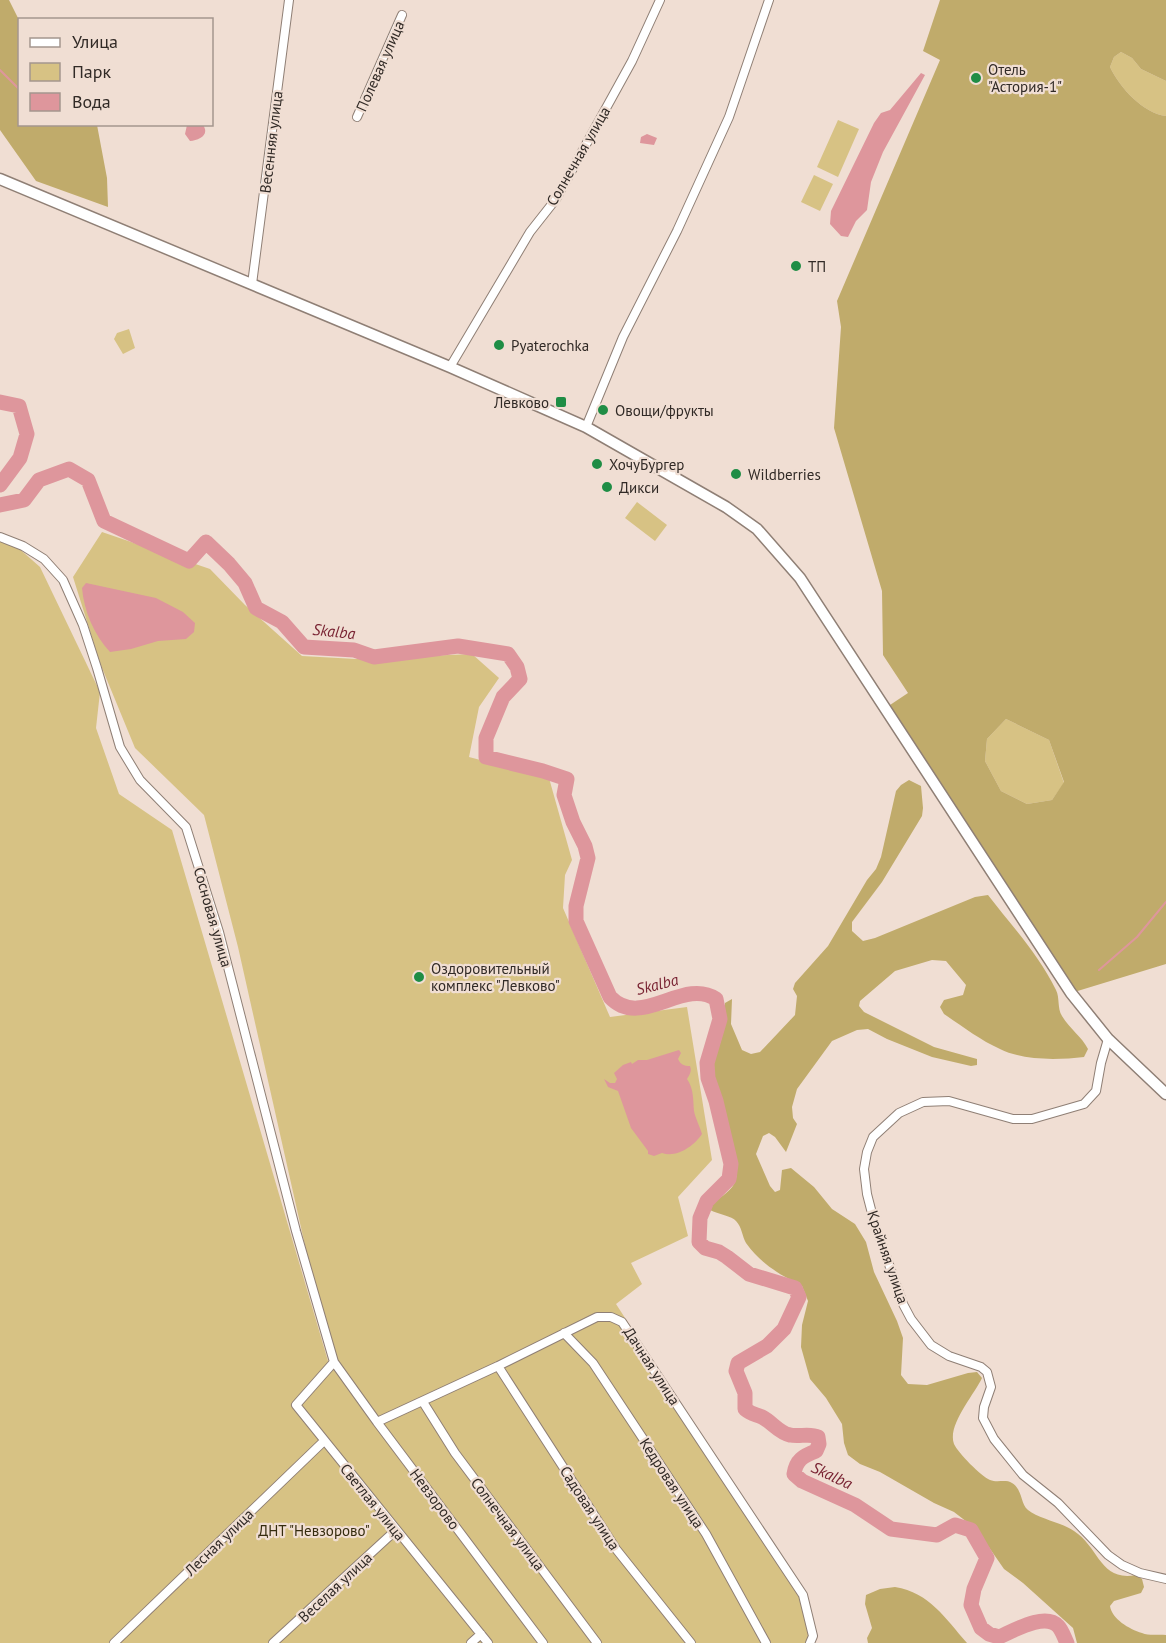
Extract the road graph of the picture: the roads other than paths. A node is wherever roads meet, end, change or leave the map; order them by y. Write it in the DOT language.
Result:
graph roads {
  1 [pos="289,0"];
  2 [pos="660,0"];
  3 [pos="769,0"];
  4 [pos="402,15"];
  5 [pos="357,117"];
  6 [pos="0,179"];
  7 [pos="252,284"];
  8 [pos="450,367"];
  9 [pos="586,427"];
  10 [pos="0,537"];
  11 [pos="1108,1039"];
  12 [pos="1166,1094"];
  13 [pos="564,1334"];
  14 [pos="330,1353"];
  15 [pos="334,1362"];
  16 [pos="498,1366"];
  17 [pos="423,1402"];
  18 [pos="377,1422"];
  19 [pos="324,1441"];
  20 [pos="396,1530"];
  21 [pos="1166,1579"];
  22 [pos="481,1634"];
  23 [pos="114,1643"];
  24 [pos="273,1643"];
  25 [pos="471,1643"];
  26 [pos="488,1643"];
  27 [pos="543,1643"];
  28 [pos="597,1643"];
  29 [pos="692,1643"];
  30 [pos="766,1643"];
  31 [pos="810,1643"];
  1 -- 7 [label="street, Весенняя улица"];
  2 -- 8 [label="street, Солнечная улица"];
  3 -- 9 [label="street"];
  4 -- 5 [label="street, Полевая улица"];
  6 -- 7 [label="street"];
  7 -- 8 [label="street"];
  8 -- 9 [label="street"];
  9 -- 11 [label="street"];
  10 -- 14 [label="street, Сосновая улица"];
  11 -- 12 [label="street"];
  11 -- 21 [label="street, Крайняя улица"];
  13 -- 16 [label="street, Дачная улица"];
  13 -- 30 [label="street, Кедровая улица"];
  13 -- 31 [label="street, Дачная улица"];
  14 -- 15 [label="street, Невзорово"];
  15 -- 18 [label="street, Невзорово"];
  15 -- 19 [label="street, Светлая улица"];
  16 -- 17 [label="street, Дачная улица"];
  16 -- 29 [label="street, Садовая улица"];
  17 -- 18 [label="street, Дачная улица"];
  17 -- 28 [label="street, Солнечная улица"];
  18 -- 27 [label="street, Невзорово"];
  19 -- 20 [label="street, Светлая улица"];
  19 -- 23 [label="street, Лесная улица"];
  20 -- 22 [label="street, Светлая улица"];
  20 -- 24 [label="street, Веселая улица"];
  22 -- 25 [label="street"];
  22 -- 26 [label="street, Светлая улица"];
}
